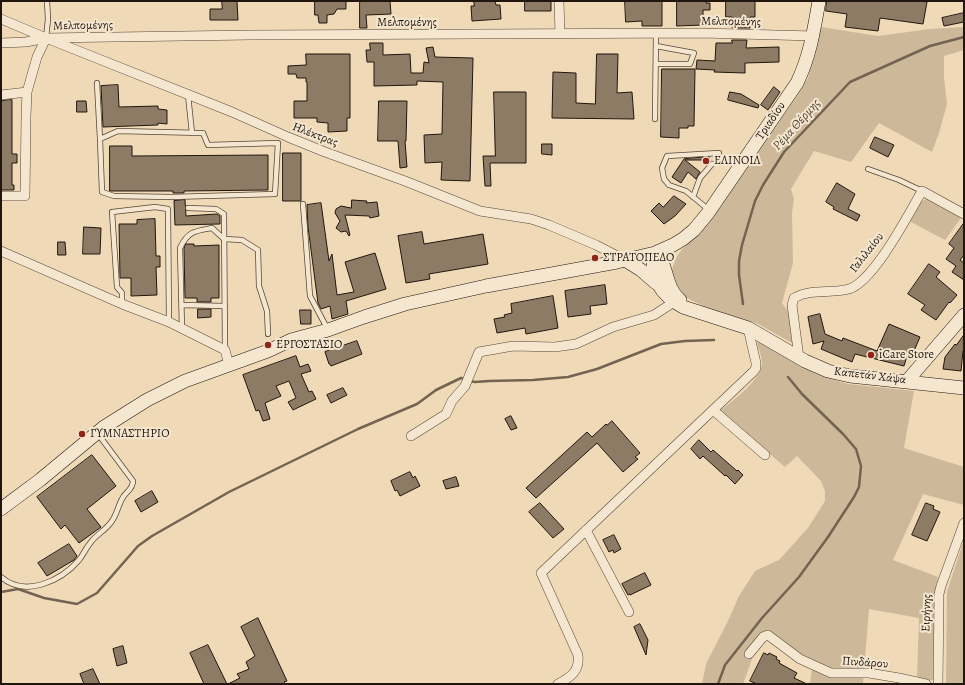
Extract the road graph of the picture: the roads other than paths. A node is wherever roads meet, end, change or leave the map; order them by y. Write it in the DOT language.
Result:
graph roads {
  1 [pos="47,1"];
  2 [pos="559,1"];
  3 [pos="819,1"];
  4 [pos="1,19"];
  5 [pos="560,34"];
  6 [pos="656,34"];
  7 [pos="814,36"];
  8 [pos="46,38"];
  9 [pos="1,43"];
  10 [pos="656,46"];
  11 [pos="656,64"];
  12 [pos="97,83"];
  13 [pos="27,92"];
  14 [pos="188,94"];
  15 [pos="1,95"];
  16 [pos="655,119"];
  17 [pos="192,133"];
  18 [pos="100,139"];
  19 [pos="719,153"];
  20 [pos="712,164"];
  21 [pos="868,169"];
  22 [pos="922,191"];
  23 [pos="1,196"];
  24 [pos="693,197"];
  25 [pos="304,204"];
  26 [pos="188,208"];
  27 [pos="710,211"];
  28 [pos="964,214"];
  29 [pos="224,239"];
  30 [pos="673,245"];
  31 [pos="1,250"];
  32 [pos="656,253"];
  33 [pos="625,260"];
  34 [pos="661,280"];
  35 [pos="674,302"];
  36 [pos="122,304"];
  37 [pos="182,304"];
  38 [pos="225,306"];
  39 [pos="694,310"];
  40 [pos="964,314"];
  41 [pos="169,322"];
  42 [pos="748,328"];
  43 [pos="182,329"];
  44 [pos="328,330"];
  45 [pos="268,334"];
  46 [pos="225,350"];
  47 [pos="799,358"];
  48 [pos="229,364"];
  49 [pos="907,381"];
  50 [pos="964,388"];
  51 [pos="713,410"];
  52 [pos="97,432"];
  53 [pos="411,436"];
  54 [pos="766,455"];
  55 [pos="1,509"];
  56 [pos="964,523"];
  57 [pos="586,530"];
  58 [pos="1,577"];
  59 [pos="629,612"];
  60 [pos="749,654"];
  61 [pos="558,684"];
  62 [pos="926,684"];
  63 [pos="938,684"];
  1 -- 8 [label="lane"];
  2 -- 5 [label="street"];
  3 -- 7 [label="main road, Τριαδίου"];
  4 -- 8 [label="street, Ηλέκτρας"];
  5 -- 6 [label="street, Μελπομένης"];
  5 -- 8 [label="street, Μελπομένης"];
  6 -- 7 [label="street, Μελπομένης"];
  6 -- 10 [label="lane"];
  7 -- 27 [label="main road, Τριαδίου"];
  8 -- 9 [label="street, Μελπομένης"];
  8 -- 13 [label="street"];
  8 -- 14 [label="street, Ηλέκτρας"];
  10 -- 11 [label="lane"];
  10 -- 11 [label="lane"];
  11 -- 16 [label="lane"];
  12 -- 18 [label="lane"];
  13 -- 15 [label="street"];
  13 -- 23 [label="street"];
  14 -- 17 [label="lane"];
  14 -- 33 [label="street, Ηλέκτρας"];
  17 -- 18 [label="lane"];
  17 -- 18 [label="lane"];
  19 -- 24 [label="lane"];
  20 -- 24 [label="lane"];
  21 -- 22 [label="lane"];
  22 -- 28 [label="street"];
  22 -- 47 [label="street, Γαλιλαίου"];
  24 -- 27 [label="lane"];
  25 -- 44 [label="lane"];
  26 -- 29 [label="lane"];
  27 -- 30 [label="main road, Τριαδίου"];
  29 -- 37 [label="lane"];
  29 -- 38 [label="lane"];
  29 -- 45 [label="lane"];
  30 -- 32 [label="main road, Τριαδίου"];
  30 -- 34 [label="main road"];
  31 -- 36 [label="street"];
  32 -- 33 [label="main road, Τριαδίου"];
  32 -- 34 [label="main road, Καπετάν Χάψα"];
  33 -- 34 [label="main road"];
  33 -- 44 [label="main road, Τριαδίου"];
  34 -- 35 [label="main road, Καπετάν Χάψα"];
  34 -- 39 [label="main road, Καπετάν Χάψα"];
  35 -- 39 [label="main road, Καπετάν Χάψα"];
  35 -- 53 [label="street"];
  36 -- 41 [label="street"];
  36 -- 41 [label="lane"];
  37 -- 38 [label="lane"];
  37 -- 43 [label="lane"];
  38 -- 46 [label="lane"];
  39 -- 42 [label="main road, Καπετάν Χάψα"];
  40 -- 49 [label="main road"];
  41 -- 43 [label="street"];
  42 -- 47 [label="main road, Καπετάν Χάψα"];
  42 -- 51 [label="street"];
  43 -- 46 [label="street"];
  44 -- 48 [label="main road, Τριαδίου"];
  46 -- 48 [label="street"];
  47 -- 49 [label="main road, Καπετάν Χάψα"];
  48 -- 52 [label="main road, Τριαδίου"];
  49 -- 50 [label="main road, Καπετάν Χάψα"];
  51 -- 54 [label="street"];
  51 -- 57 [label="street"];
  52 -- 55 [label="main road, Τριαδίου"];
  52 -- 58 [label="lane"];
  56 -- 63 [label="street, Ειρήνης"];
  57 -- 59 [label="street"];
  57 -- 61 [label="street"];
  60 -- 62 [label="street, Πινδάρου"];
}
